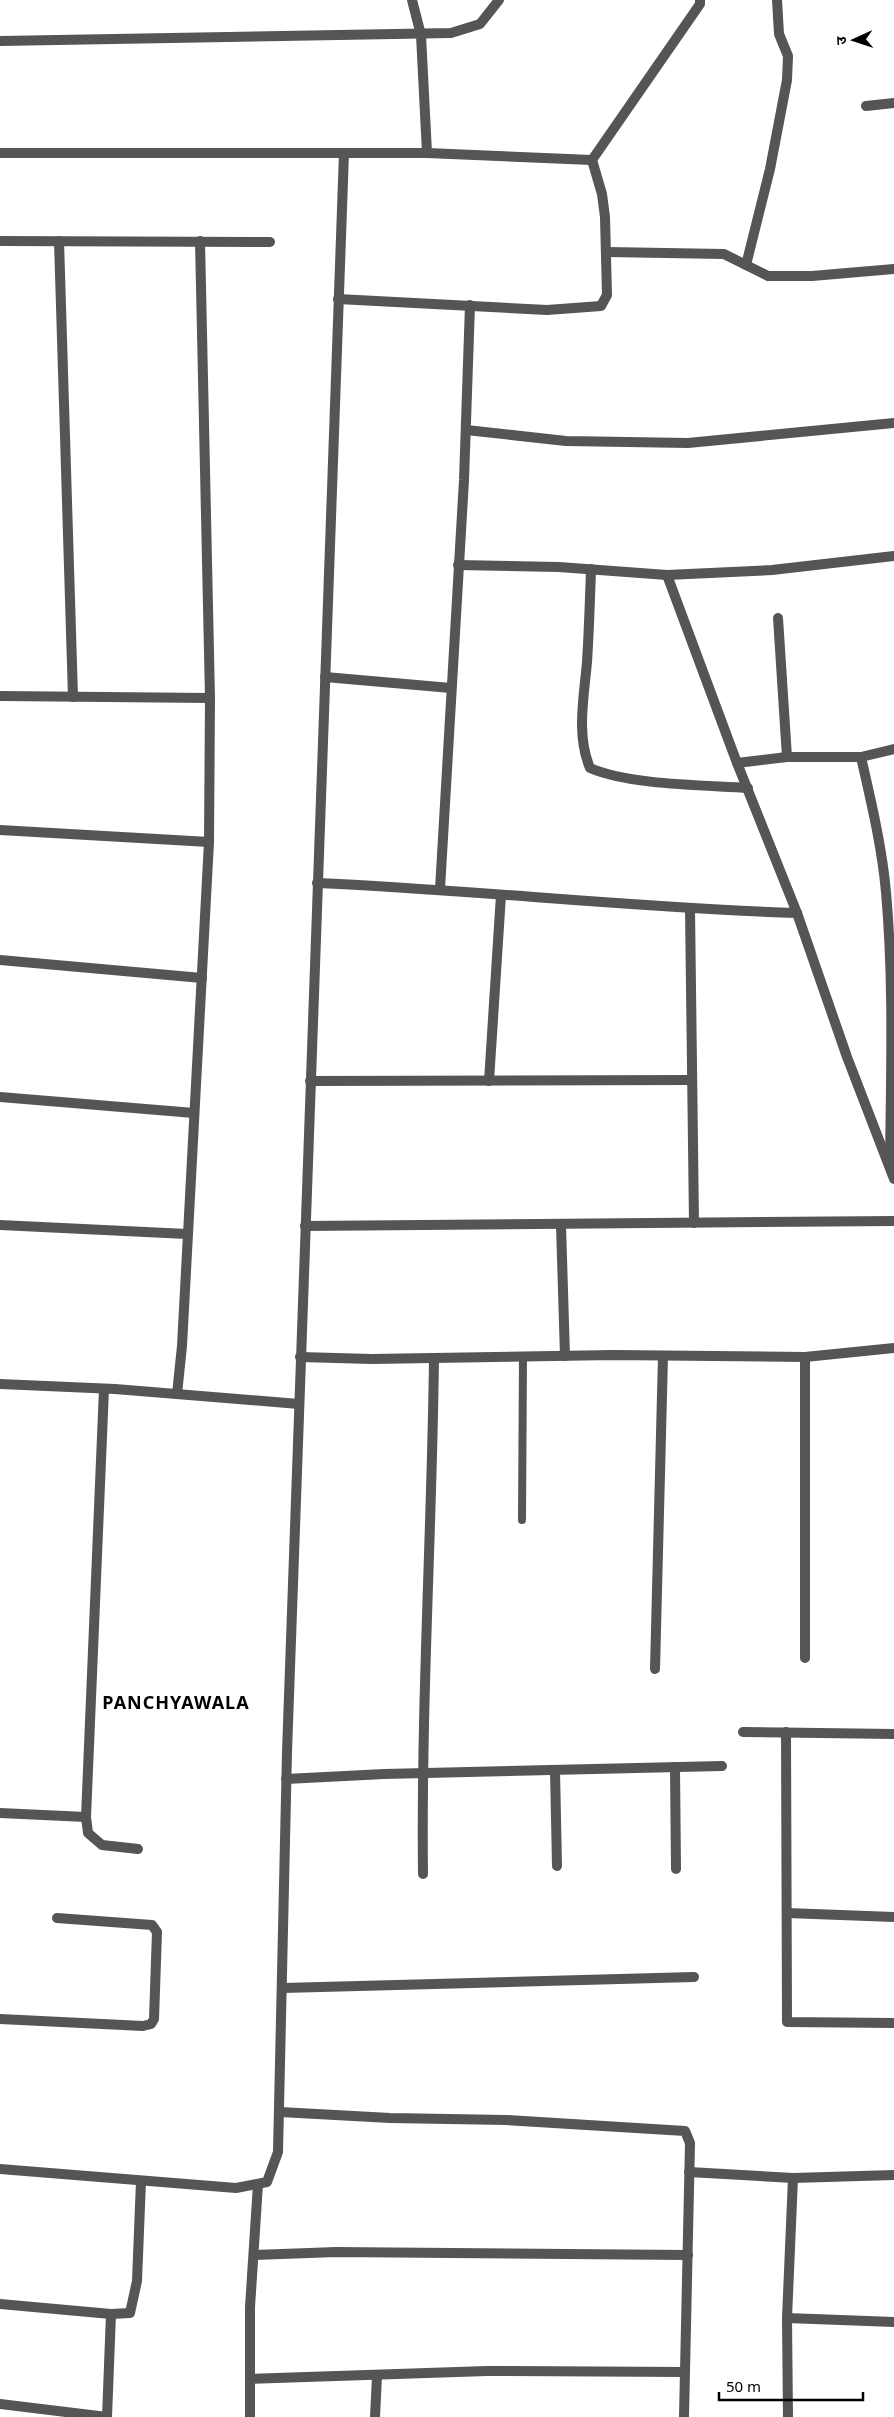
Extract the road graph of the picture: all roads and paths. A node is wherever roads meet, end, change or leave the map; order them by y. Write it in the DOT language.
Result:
graph roads {
  1 [pos="412,0"];
  2 [pos="499,0"];
  3 [pos="700,0"];
  4 [pos="777,0"];
  5 [pos="421,34"];
  6 [pos="0,41"];
  7 [pos="894,103"];
  8 [pos="866,106"];
  9 [pos="0,153"];
  10 [pos="427,153"];
  11 [pos="344,154"];
  12 [pos="592,160"];
  13 [pos="0,241"];
  14 [pos="59,241"];
  15 [pos="200,241"];
  16 [pos="270,242"];
  17 [pos="607,252"];
  18 [pos="746,265"];
  19 [pos="894,269"];
  20 [pos="338,299"];
  21 [pos="470,305"];
  22 [pos="894,423"];
  23 [pos="466,430"];
  24 [pos="894,556"];
  25 [pos="458,566"];
  26 [pos="590,569"];
  27 [pos="666,575"];
  28 [pos="778,618"];
  29 [pos="325,677"];
  30 [pos="451,688"];
  31 [pos="0,696"];
  32 [pos="73,697"];
  33 [pos="210,698"];
  34 [pos="894,749"];
  35 [pos="787,757"];
  36 [pos="861,757"];
  37 [pos="737,763"];
  38 [pos="748,788"];
  39 [pos="0,830"];
  40 [pos="209,842"];
  41 [pos="318,882"];
  42 [pos="440,889"];
  43 [pos="501,895"];
  44 [pos="690,910"];
  45 [pos="797,913"];
  46 [pos="0,960"];
  47 [pos="202,978"];
  48 [pos="489,1080"];
  49 [pos="692,1080"];
  50 [pos="310,1081"];
  51 [pos="0,1097"];
  52 [pos="194,1112"];
  53 [pos="892,1174"];
  54 [pos="894,1221"];
  55 [pos="694,1224"];
  56 [pos="0,1225"];
  57 [pos="561,1225"];
  58 [pos="305,1226"];
  59 [pos="187,1234"];
  60 [pos="894,1348"];
  61 [pos="523,1356"];
  62 [pos="565,1356"];
  63 [pos="663,1356"];
  64 [pos="300,1357"];
  65 [pos="805,1357"];
  66 [pos="434,1358"];
  67 [pos="0,1384"];
  68 [pos="104,1389"];
  69 [pos="177,1394"];
  70 [pos="299,1404"];
  71 [pos="522,1520"];
  72 [pos="805,1658"];
  73 [pos="655,1669"];
  74 [pos="743,1732"];
  75 [pos="786,1732"];
  76 [pos="894,1734"];
  77 [pos="722,1766"];
  78 [pos="675,1767"];
  79 [pos="555,1770"];
  80 [pos="422,1773"];
  81 [pos="286,1779"];
  82 [pos="0,1813"];
  83 [pos="86,1817"];
  84 [pos="138,1849"];
  85 [pos="557,1866"];
  86 [pos="676,1868"];
  87 [pos="423,1874"];
  88 [pos="787,1913"];
  89 [pos="894,1917"];
  90 [pos="57,1918"];
  91 [pos="694,1977"];
  92 [pos="282,1988"];
  93 [pos="0,2019"];
  94 [pos="894,2023"];
  95 [pos="280,2112"];
  96 [pos="0,2170"];
  97 [pos="689,2172"];
  98 [pos="894,2175"];
  99 [pos="794,2178"];
  100 [pos="141,2181"];
  101 [pos="258,2184"];
  102 [pos="254,2255"];
  103 [pos="688,2255"];
  104 [pos="0,2304"];
  105 [pos="111,2314"];
  106 [pos="787,2318"];
  107 [pos="894,2322"];
  108 [pos="685,2372"];
  109 [pos="377,2376"];
  110 [pos="250,2379"];
  111 [pos="0,2404"];
  112 [pos="107,2417"];
  113 [pos="250,2417"];
  114 [pos="375,2417"];
  115 [pos="684,2417"];
  116 [pos="788,2417"];
  1 -- 5 [label="street"];
  2 -- 5 [label="street"];
  3 -- 12 [label="street"];
  4 -- 18 [label="street"];
  5 -- 6 [label="street"];
  5 -- 10 [label="street"];
  7 -- 8 [label="street"];
  9 -- 11 [label="street"];
  10 -- 11 [label="street"];
  10 -- 12 [label="street"];
  11 -- 20 [label="street"];
  12 -- 17 [label="street"];
  13 -- 14 [label="street"];
  14 -- 15 [label="street"];
  14 -- 32 [label="street"];
  15 -- 16 [label="street"];
  15 -- 33 [label="street"];
  17 -- 18 [label="street"];
  17 -- 21 [label="street"];
  18 -- 19 [label="street"];
  20 -- 21 [label="street"];
  20 -- 29 [label="street"];
  21 -- 23 [label="street"];
  22 -- 23 [label="street"];
  23 -- 25 [label="street"];
  24 -- 27 [label="street"];
  25 -- 26 [label="street"];
  25 -- 30 [label="street"];
  26 -- 27 [label="street"];
  26 -- 38 [label="street"];
  27 -- 37 [label="street"];
  28 -- 35 [label="street"];
  29 -- 30 [label="street"];
  29 -- 41 [label="street"];
  30 -- 42 [label="street"];
  31 -- 32 [label="street"];
  32 -- 33 [label="street"];
  33 -- 40 [label="street"];
  34 -- 36 [label="street"];
  35 -- 36 [label="street"];
  35 -- 37 [label="street"];
  36 -- 53 [label="street"];
  37 -- 38 [label="street"];
  38 -- 45 [label="street"];
  39 -- 40 [label="street"];
  40 -- 47 [label="street"];
  41 -- 42 [label="street"];
  41 -- 50 [label="street"];
  42 -- 43 [label="street"];
  43 -- 44 [label="street"];
  43 -- 48 [label="street"];
  44 -- 45 [label="street"];
  44 -- 49 [label="street"];
  45 -- 53 [label="street"];
  46 -- 47 [label="street"];
  47 -- 52 [label="street"];
  48 -- 49 [label="street"];
  48 -- 50 [label="street"];
  49 -- 55 [label="street"];
  50 -- 58 [label="street"];
  51 -- 52 [label="street"];
  52 -- 59 [label="street"];
  54 -- 55 [label="street"];
  55 -- 57 [label="street"];
  56 -- 59 [label="street"];
  57 -- 58 [label="street"];
  57 -- 62 [label="street"];
  58 -- 64 [label="street"];
  59 -- 69 [label="street"];
  60 -- 65 [label="street"];
  61 -- 62 [label="street"];
  61 -- 66 [label="street"];
  61 -- 71 [label="lane"];
  62 -- 63 [label="street"];
  63 -- 65 [label="street"];
  63 -- 73 [label="street"];
  64 -- 66 [label="street"];
  64 -- 70 [label="street"];
  65 -- 72 [label="street"];
  66 -- 80 [label="street"];
  67 -- 68 [label="street"];
  68 -- 69 [label="street"];
  68 -- 83 [label="street"];
  69 -- 70 [label="street"];
  70 -- 81 [label="street"];
  74 -- 75 [label="street"];
  75 -- 76 [label="street"];
  75 -- 88 [label="street"];
  77 -- 78 [label="street"];
  78 -- 79 [label="street"];
  78 -- 86 [label="street"];
  79 -- 80 [label="street"];
  79 -- 85 [label="street"];
  80 -- 81 [label="street"];
  80 -- 87 [label="street"];
  81 -- 92 [label="street"];
  82 -- 83 [label="street"];
  83 -- 84 [label="street"];
  88 -- 89 [label="street"];
  88 -- 94 [label="street"];
  90 -- 93 [label="street"];
  91 -- 92 [label="street"];
  92 -- 95 [label="street"];
  95 -- 97 [label="street"];
  95 -- 101 [label="street"];
  96 -- 100 [label="street"];
  97 -- 99 [label="street"];
  97 -- 103 [label="street"];
  98 -- 99 [label="street"];
  99 -- 106 [label="street"];
  100 -- 101 [label="street"];
  100 -- 105 [label="street"];
  101 -- 102 [label="street"];
  102 -- 103 [label="street"];
  102 -- 110 [label="street"];
  103 -- 108 [label="street"];
  104 -- 105 [label="street"];
  105 -- 112 [label="street"];
  106 -- 107 [label="street"];
  106 -- 116 [label="street"];
  108 -- 109 [label="street"];
  108 -- 115 [label="street"];
  109 -- 110 [label="street"];
  109 -- 114 [label="street"];
  110 -- 113 [label="street"];
  111 -- 112 [label="street"];
}
